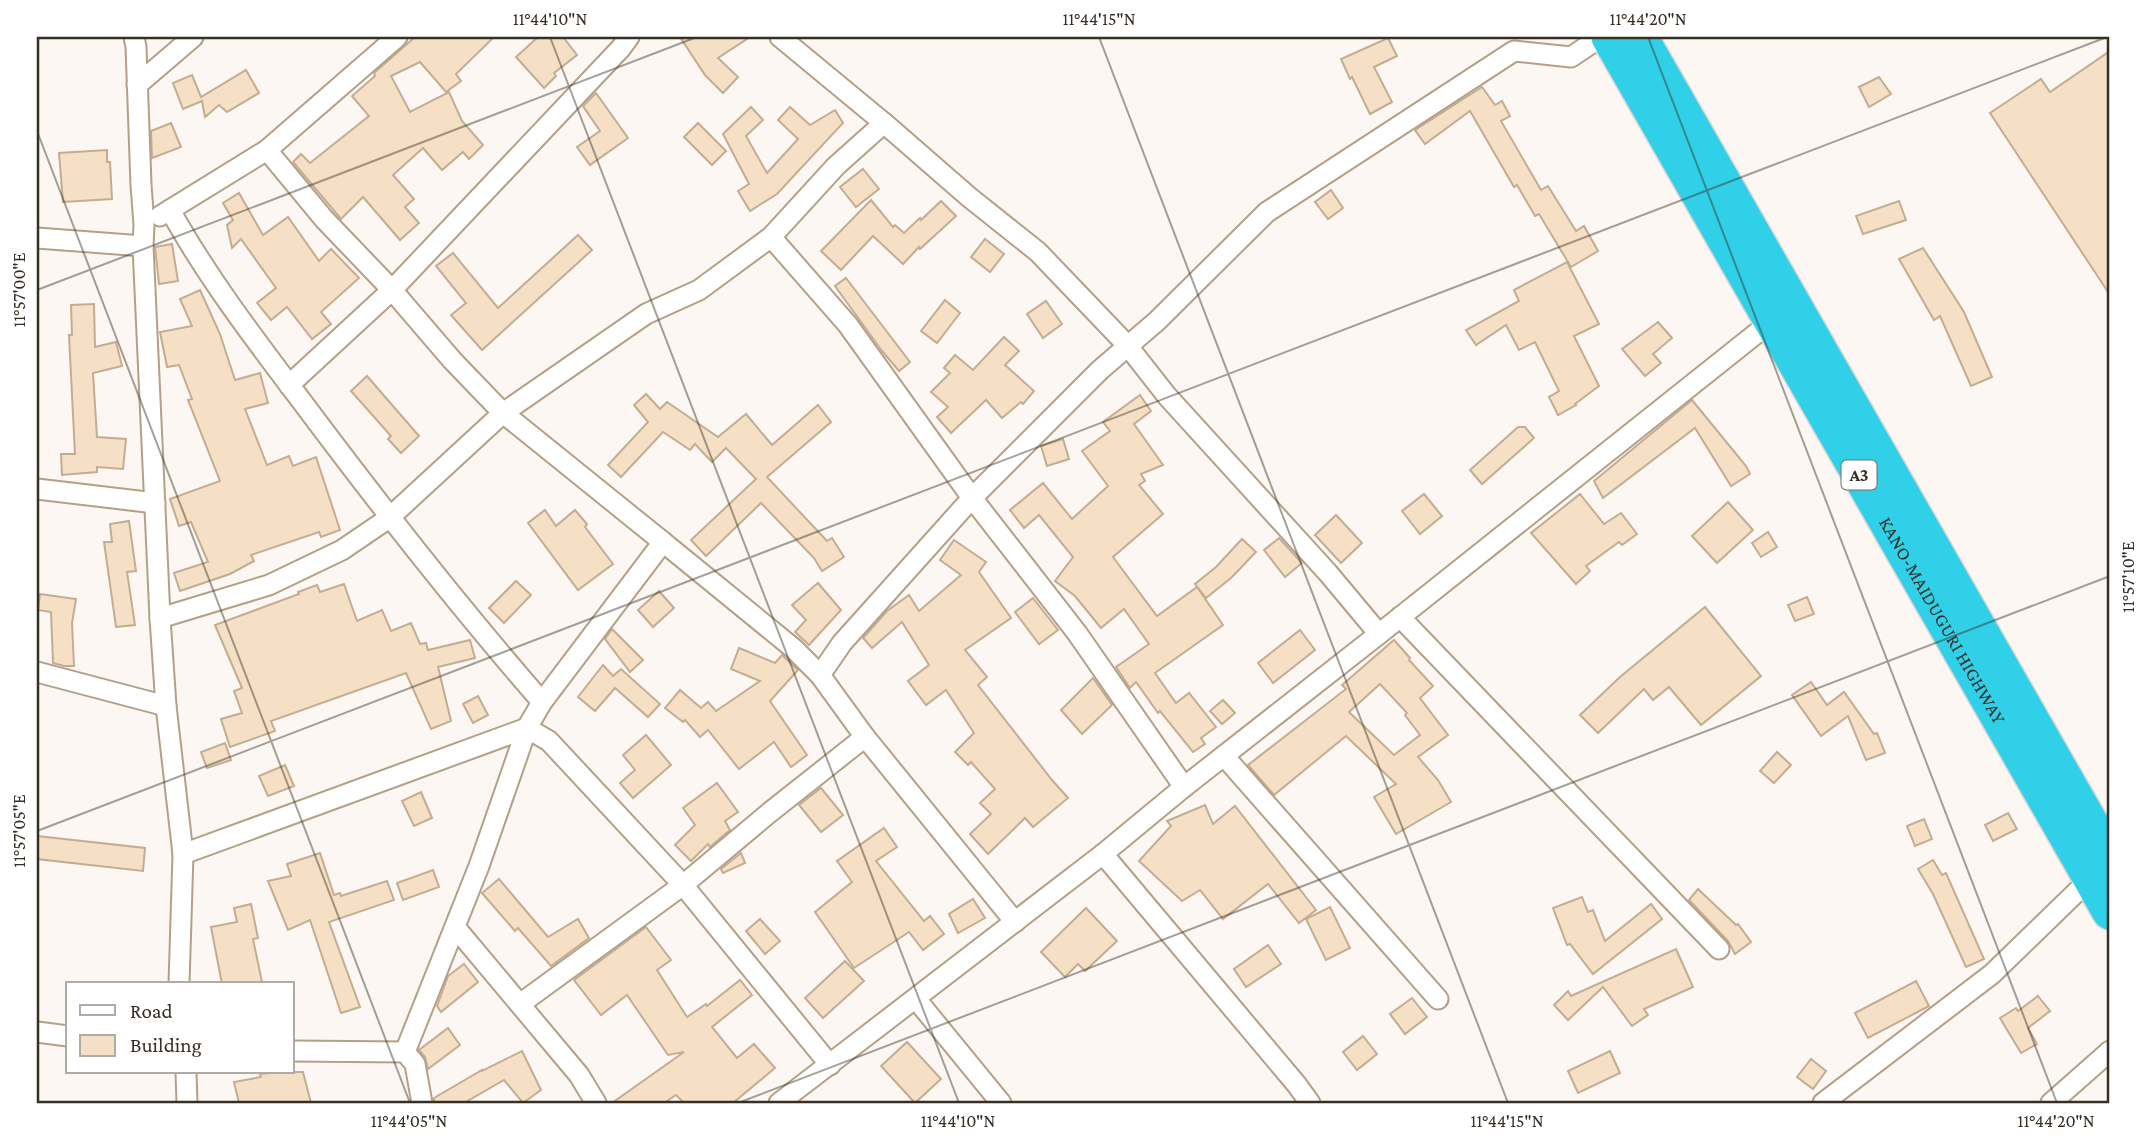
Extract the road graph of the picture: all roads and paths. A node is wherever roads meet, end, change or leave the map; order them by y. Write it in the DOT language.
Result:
graph roads {
  1 [pos="134,37"];
  2 [pos="193,37"];
  3 [pos="397,37"];
  4 [pos="629,37"];
  5 [pos="780,37"];
  6 [pos="1601,37"];
  7 [pos="1609,37"];
  8 [pos="1640,37"];
  9 [pos="137,85"];
  10 [pos="884,123"];
  11 [pos="267,150"];
  12 [pos="170,210"];
  13 [pos="144,225"];
  14 [pos="771,237"];
  15 [pos="37,238"];
  16 [pos="143,246"];
  17 [pos="392,290"];
  18 [pos="1772,321"];
  19 [pos="1128,345"];
  20 [pos="289,385"];
  21 [pos="503,413"];
  22 [pos="37,489"];
  23 [pos="972,498"];
  24 [pos="155,503"];
  25 [pos="389,518"];
  26 [pos="663,542"];
  27 [pos="1400,617"];
  28 [pos="160,618"];
  29 [pos="1380,634"];
  30 [pos="37,672"];
  31 [pos="820,675"];
  32 [pos="541,702"];
  33 [pos="166,706"];
  34 [pos="527,728"];
  35 [pos="865,737"];
  36 [pos="1224,756"];
  37 [pos="1184,787"];
  38 [pos="183,854"];
  39 [pos="1103,854"];
  40 [pos="2101,867"];
  41 [pos="683,885"];
  42 [pos="2110,912"];
  43 [pos="1015,922"];
  44 [pos="455,927"];
  45 [pos="1719,949"];
  46 [pos="179,982"];
  47 [pos="916,999"];
  48 [pos="1438,999"];
  49 [pos="520,1004"];
  50 [pos="37,1032"];
  51 [pos="66,1036"];
  52 [pos="294,1051"];
  53 [pos="2110,1051"];
  54 [pos="405,1052"];
  55 [pos="830,1065"];
  56 [pos="186,1074"];
  57 [pos="187,1103"];
  58 [pos="422,1103"];
  59 [pos="596,1103"];
  60 [pos="779,1103"];
  61 [pos="1001,1103"];
  62 [pos="1310,1103"];
  63 [pos="1823,1103"];
  64 [pos="2050,1103"];
  1 -- 9 [label="street"];
  2 -- 9 [label="street"];
  3 -- 11 [label="street"];
  4 -- 17 [label="street"];
  5 -- 10 [label="street"];
  6 -- 19 [label="street"];
  7 -- 18 [label="highway, KANO-MAIDUGURI HIGHWAY / A3"];
  8 -- 40 [label="highway, KANO-MAIDUGURI HIGHWAY / A3"];
  9 -- 13 [label="street"];
  10 -- 14 [label="street"];
  10 -- 19 [label="street"];
  11 -- 12 [label="street"];
  11 -- 17 [label="street"];
  12 -- 13 [label="street"];
  12 -- 20 [label="street"];
  13 -- 16 [label="street"];
  14 -- 21 [label="street"];
  14 -- 23 [label="street"];
  15 -- 16 [label="street"];
  16 -- 24 [label="street"];
  17 -- 20 [label="street"];
  17 -- 21 [label="street"];
  18 -- 27 [label="street"];
  18 -- 40 [label="highway, KANO-MAIDUGURI HIGHWAY / A3"];
  19 -- 23 [label="street"];
  19 -- 29 [label="street"];
  20 -- 25 [label="street"];
  21 -- 25 [label="street"];
  21 -- 26 [label="street"];
  22 -- 24 [label="street"];
  23 -- 31 [label="street"];
  23 -- 37 [label="street"];
  24 -- 28 [label="street"];
  25 -- 28 [label="street"];
  25 -- 32 [label="street"];
  26 -- 31 [label="street"];
  26 -- 32 [label="street"];
  27 -- 29 [label="street"];
  27 -- 45 [label="street"];
  28 -- 33 [label="street"];
  29 -- 36 [label="street"];
  30 -- 33 [label="street"];
  31 -- 35 [label="street"];
  32 -- 34 [label="street"];
  33 -- 38 [label="street"];
  34 -- 38 [label="street"];
  34 -- 41 [label="street"];
  34 -- 44 [label="street"];
  35 -- 41 [label="street"];
  35 -- 43 [label="street"];
  36 -- 37 [label="street"];
  36 -- 48 [label="street"];
  37 -- 39 [label="street"];
  38 -- 46 [label="street"];
  39 -- 43 [label="street"];
  39 -- 62 [label="street"];
  40 -- 42 [label="highway, KANO-MAIDUGURI HIGHWAY / A3"];
  40 -- 63 [label="street"];
  41 -- 49 [label="street"];
  41 -- 55 [label="street"];
  43 -- 47 [label="street"];
  44 -- 49 [label="street"];
  44 -- 54 [label="street"];
  47 -- 55 [label="street"];
  47 -- 61 [label="street"];
  49 -- 59 [label="street"];
  50 -- 51 [label="street"];
  52 -- 54 [label="street"];
  53 -- 64 [label="street"];
  54 -- 58 [label="street"];
  55 -- 60 [label="street"];
  56 -- 57 [label="street"];
}
